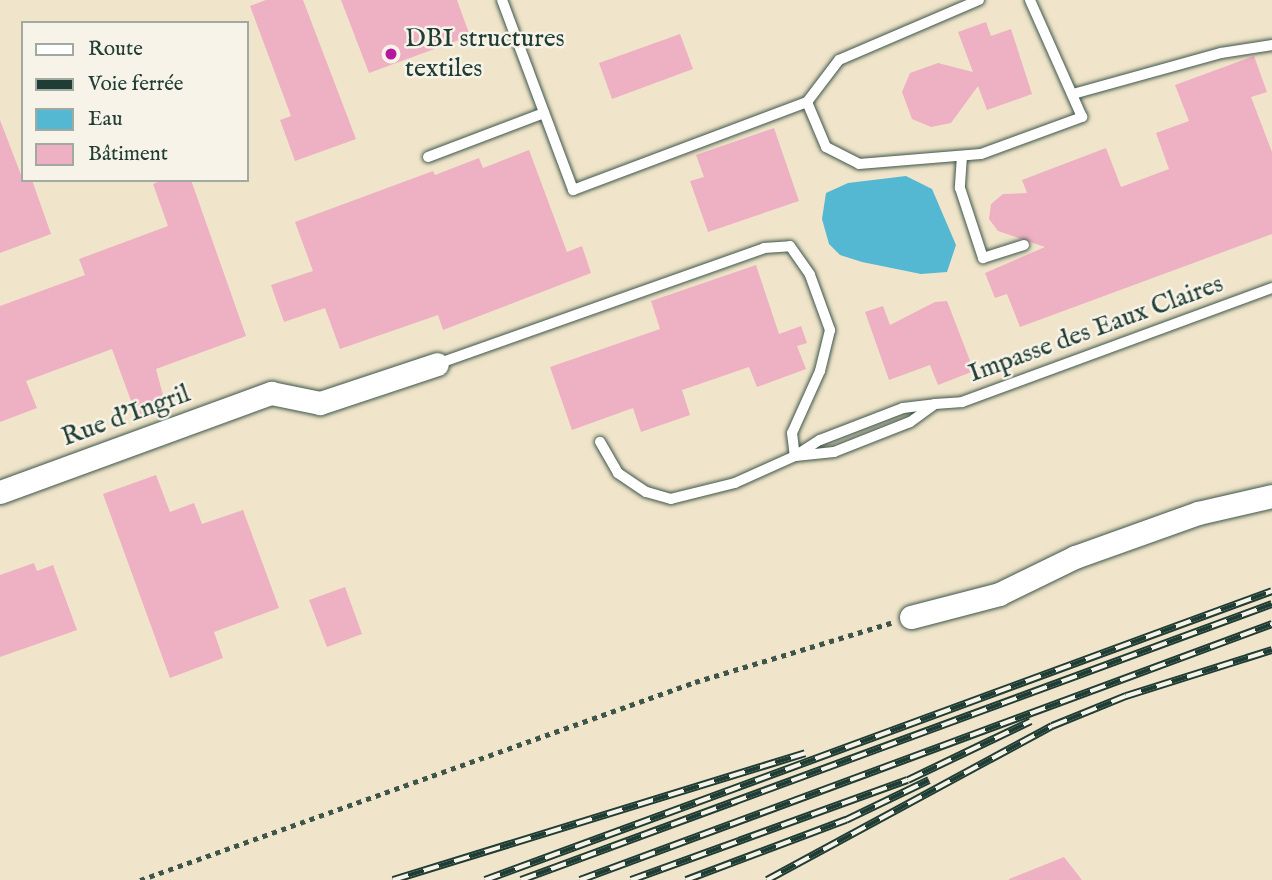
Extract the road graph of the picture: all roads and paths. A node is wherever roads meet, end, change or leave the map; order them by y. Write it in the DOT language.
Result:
graph roads {
  1 [pos="502,0"];
  2 [pos="979,0"];
  3 [pos="1030,0"];
  4 [pos="1272,45"];
  5 [pos="1073,94"];
  6 [pos="807,102"];
  7 [pos="544,113"];
  8 [pos="962,156"];
  9 [pos="428,157"];
  10 [pos="1024,245"];
  11 [pos="1272,288"];
  12 [pos="437,364"];
  13 [pos="600,442"];
  14 [pos="795,456"];
  15 [pos="0,492"];
  16 [pos="1272,496"];
  17 [pos="911,617"];
  18 [pos="140,880"];
  1 -- 7 [label="lane"];
  2 -- 6 [label="lane"];
  3 -- 5 [label="lane"];
  4 -- 5 [label="lane"];
  5 -- 8 [label="lane"];
  6 -- 7 [label="lane"];
  6 -- 8 [label="lane"];
  7 -- 9 [label="lane"];
  8 -- 10 [label="lane"];
  11 -- 14 [label="lane, Impasse des Eaux Claires"];
  12 -- 14 [label="lane"];
  12 -- 15 [label="street, Rue d'Ingril"];
  13 -- 14 [label="lane, Impasse des Eaux Claires"];
  16 -- 17 [label="street"];
  17 -- 18 [label="path"];
}
